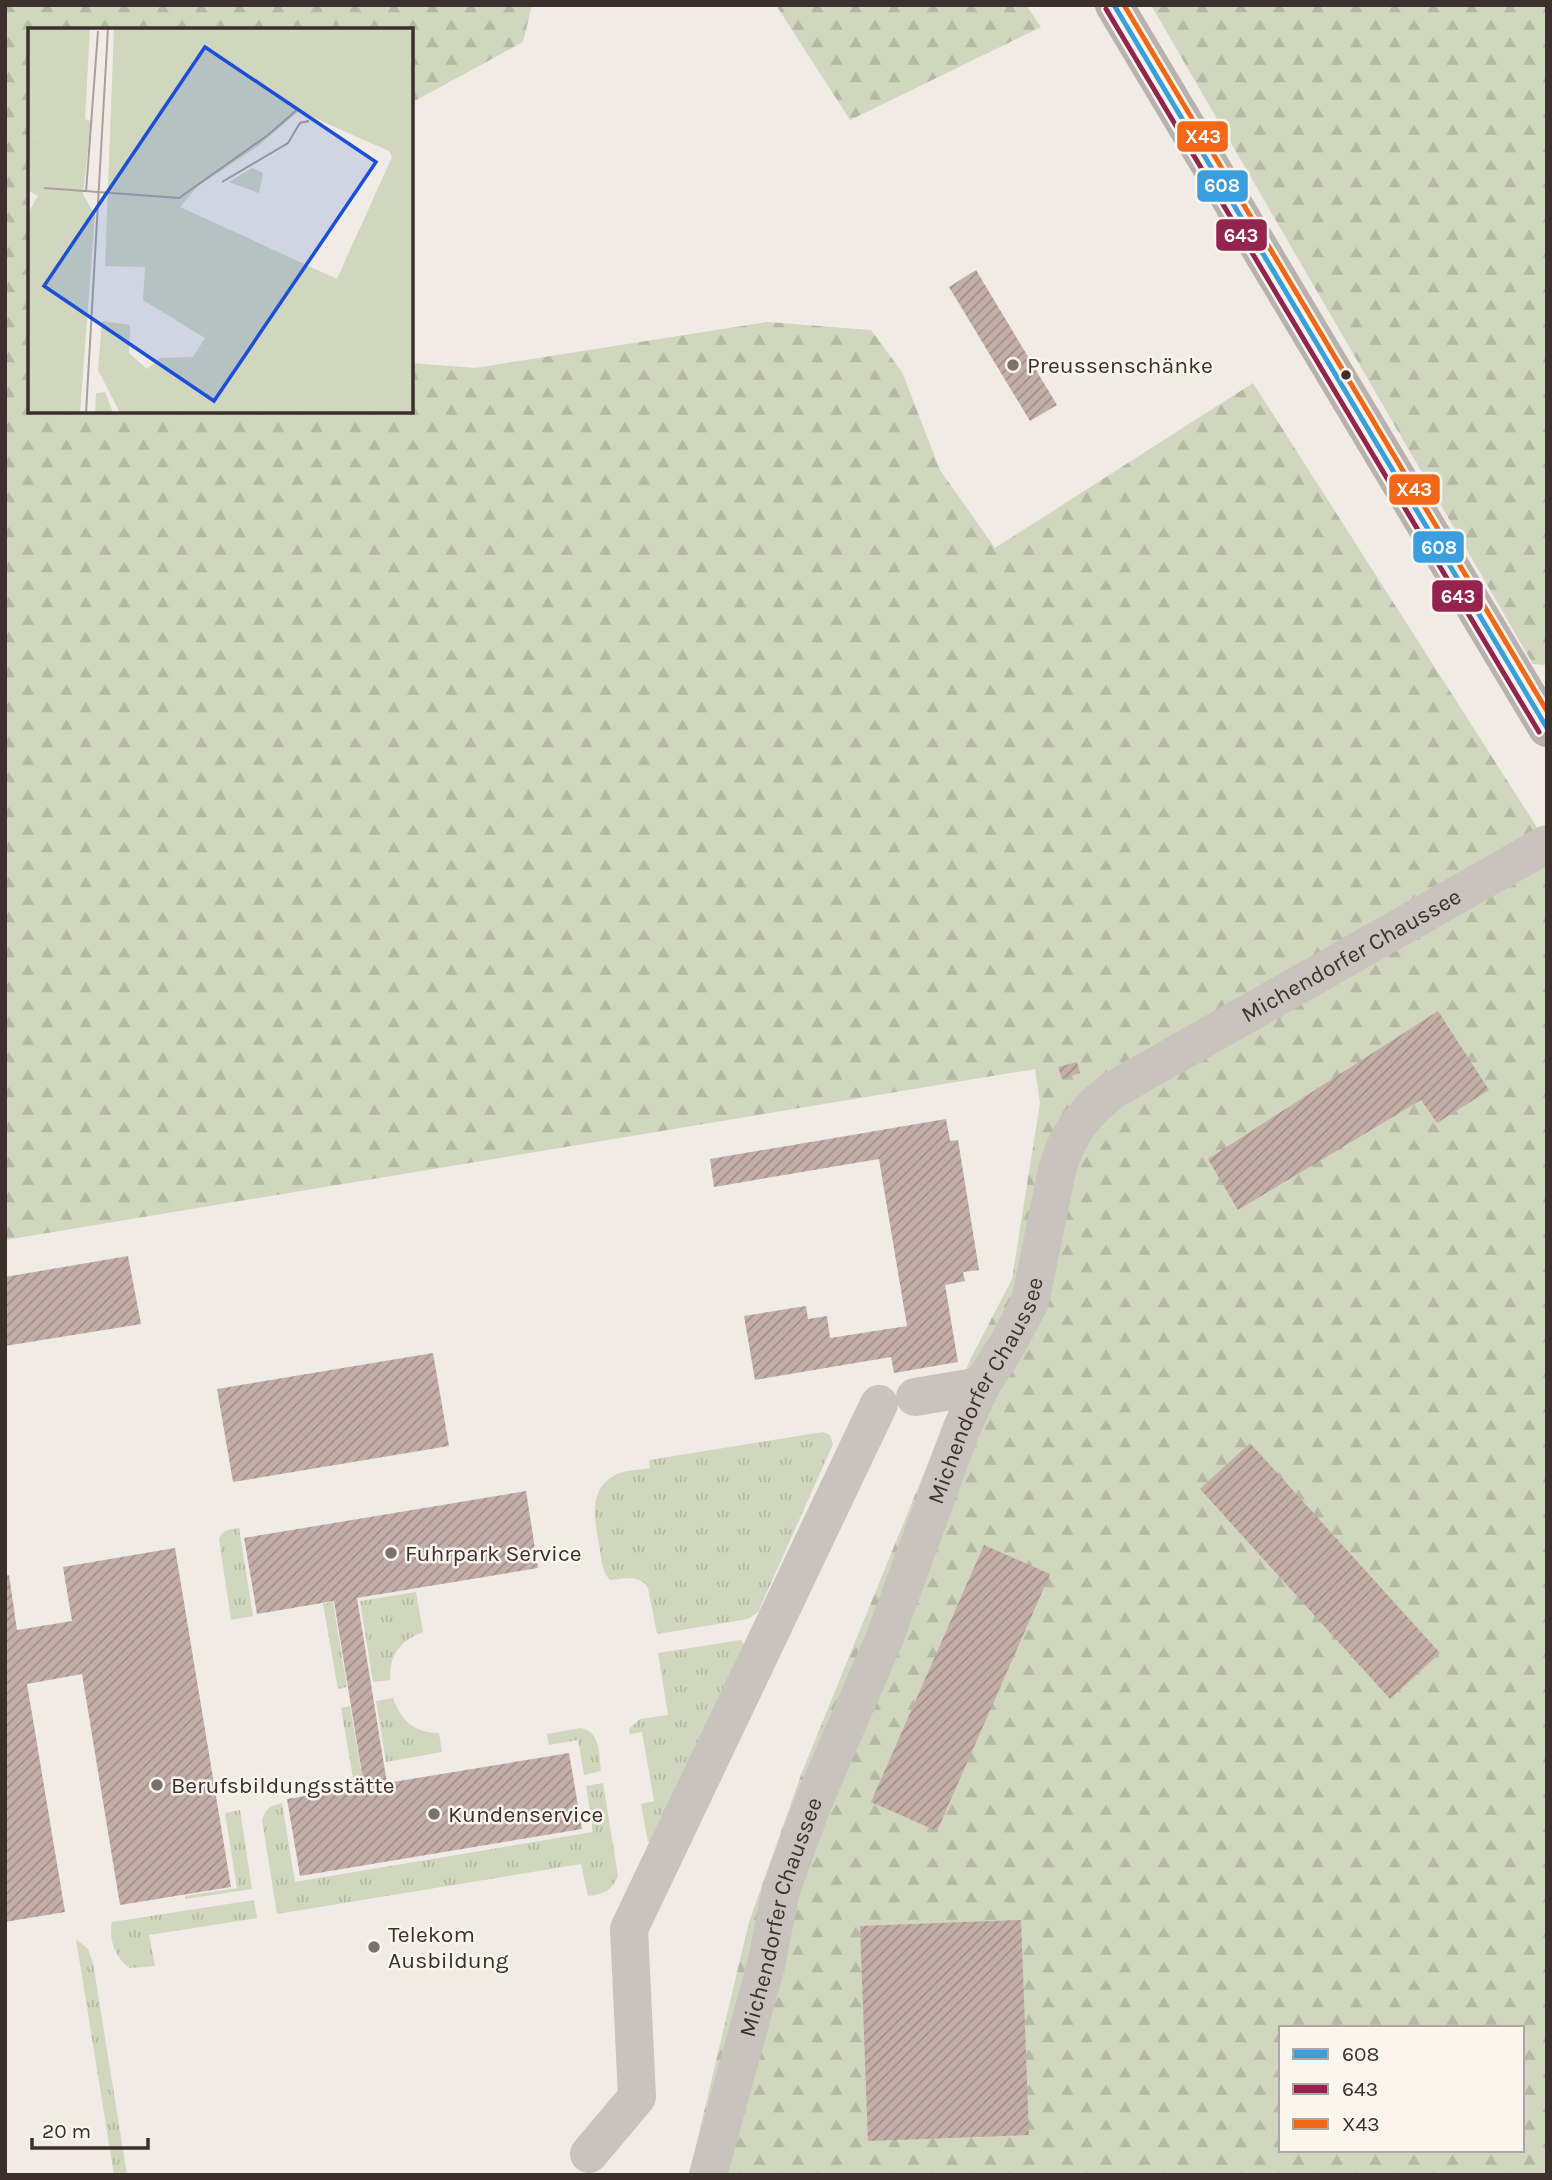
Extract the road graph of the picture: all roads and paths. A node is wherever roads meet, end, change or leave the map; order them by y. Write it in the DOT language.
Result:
graph roads {
  1 [pos="1114,5"];
  2 [pos="1547,727"];
  3 [pos="1547,844"];
  4 [pos="981,1386"];
  5 [pos="589,2154"];
  6 [pos="709,2175"];
  1 -- 2 [label="main road"];
  3 -- 4 [label="lane, Michendorfer Chaussee"];
  4 -- 5 [label="lane"];
  4 -- 6 [label="lane, Michendorfer Chaussee"];
}
